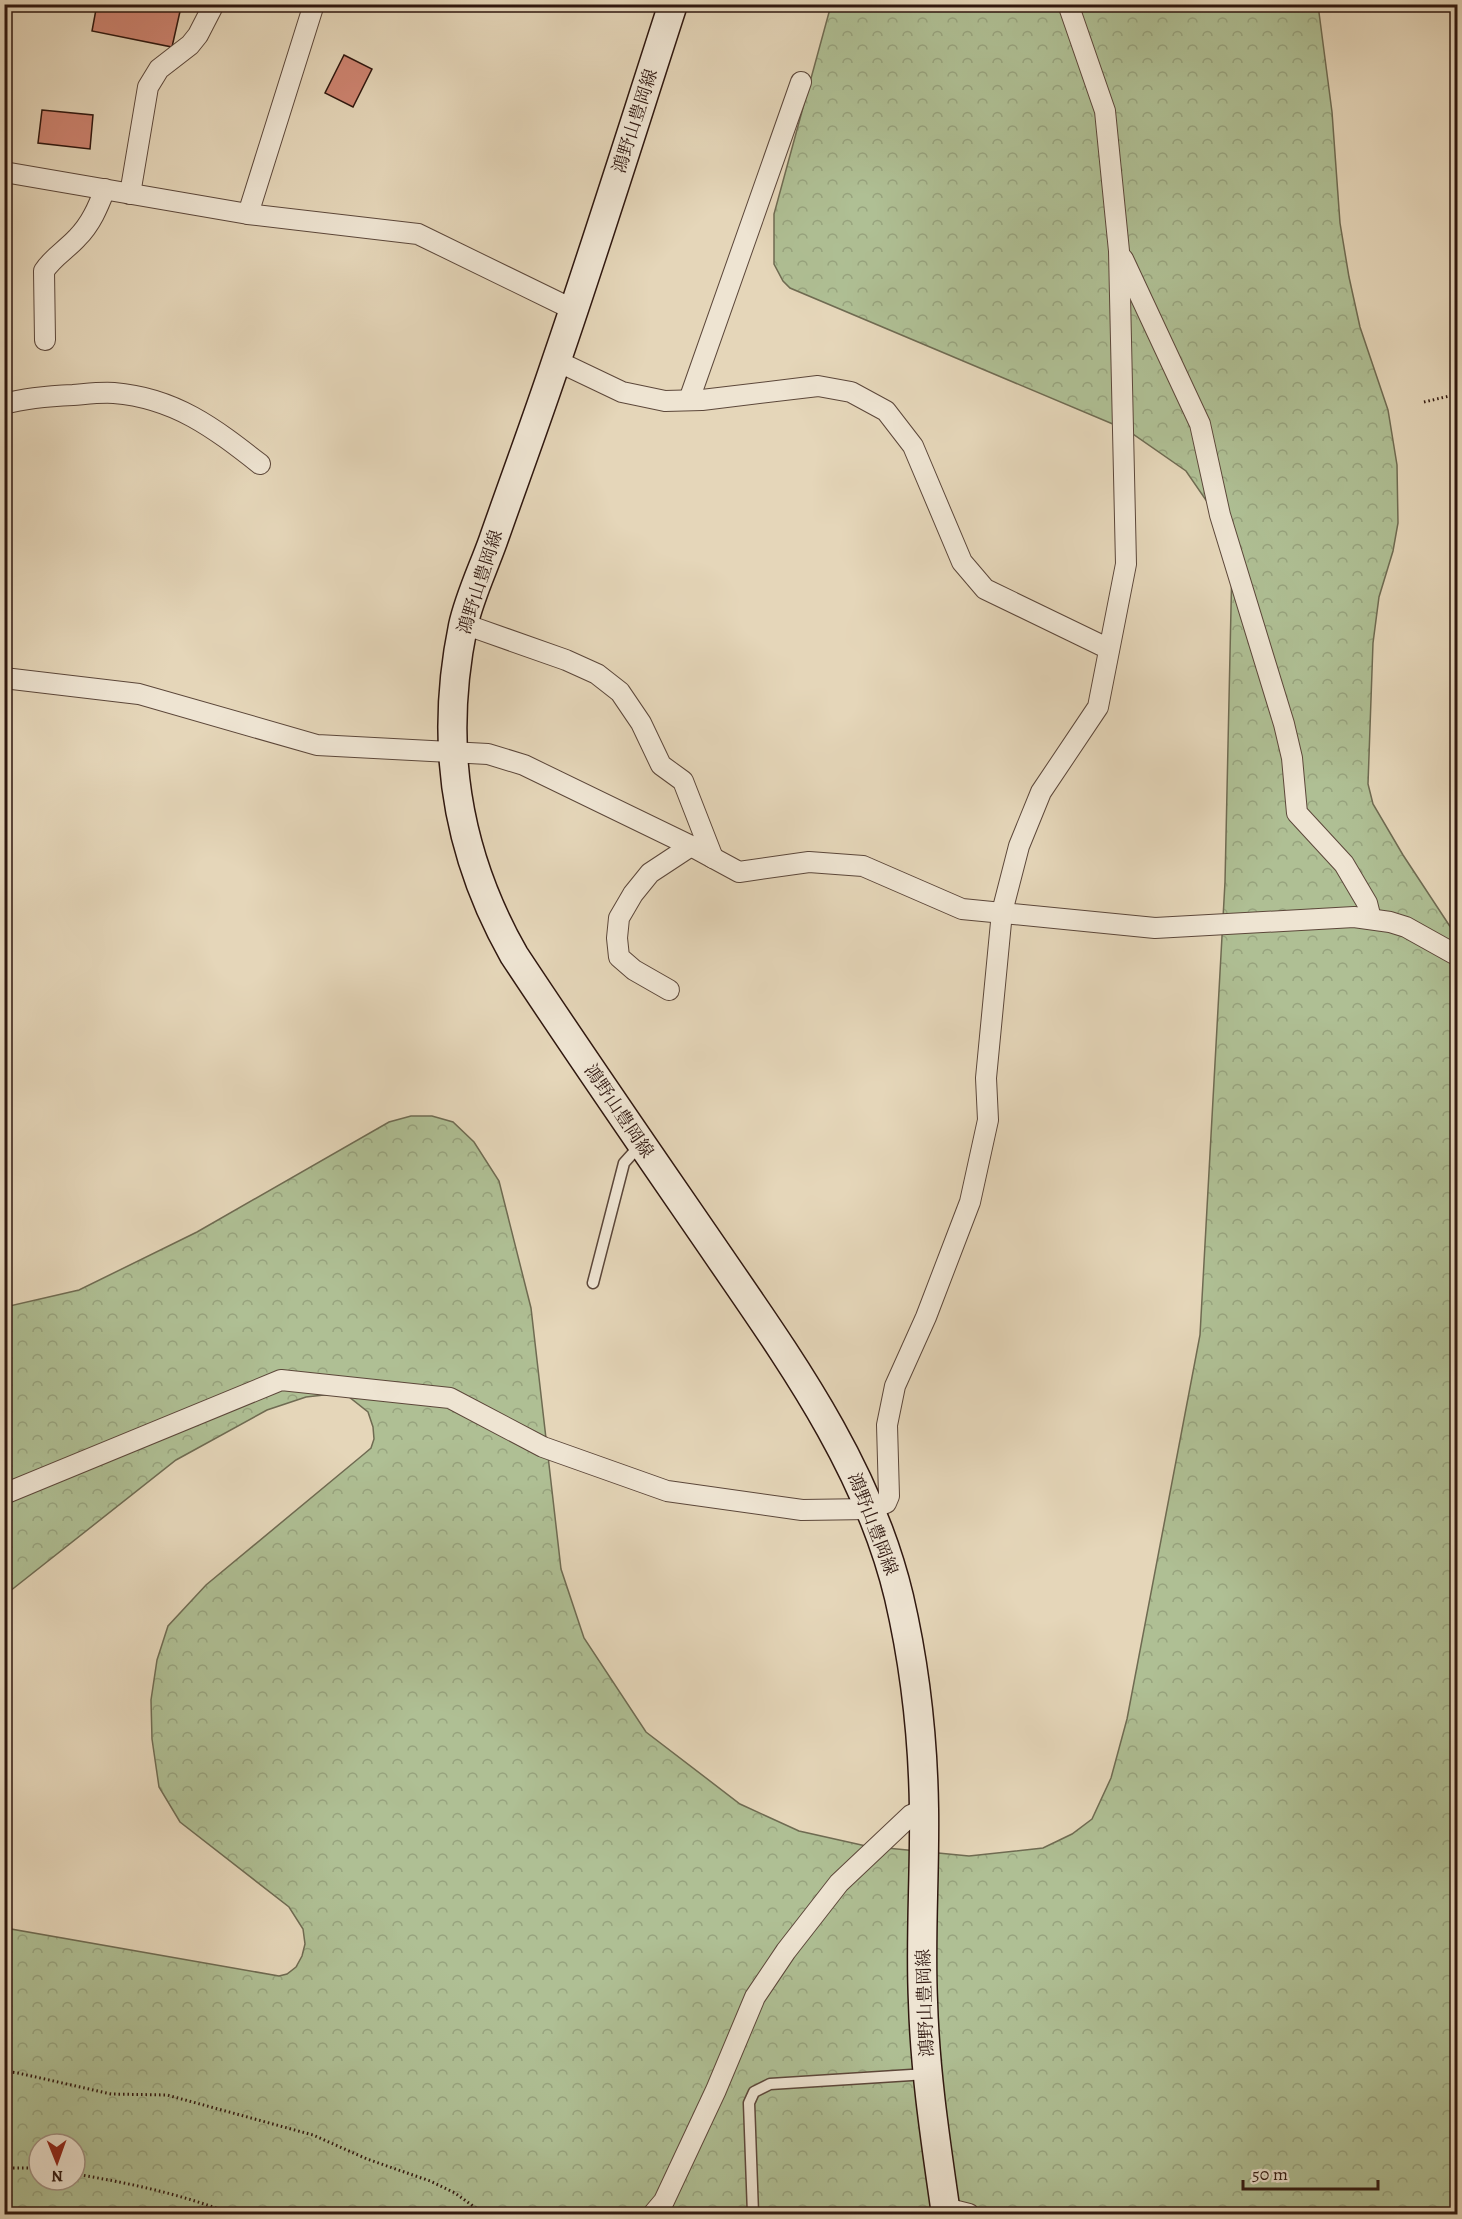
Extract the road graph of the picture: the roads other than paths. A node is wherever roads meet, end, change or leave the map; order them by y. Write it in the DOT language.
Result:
graph roads {
  1 [pos="214,4"];
  2 [pos="314,4"];
  3 [pos="673,4"];
  4 [pos="1068,4"];
  5 [pos="801,82"];
  6 [pos="4,172"];
  7 [pos="105,189"];
  8 [pos="130,194"];
  9 [pos="248,214"];
  10 [pos="1119,251"];
  11 [pos="574,310"];
  12 [pos="45,340"];
  13 [pos="557,361"];
  14 [pos="689,400"];
  15 [pos="4,404"];
  16 [pos="260,464"];
  17 [pos="464,624"];
  18 [pos="1109,650"];
  19 [pos="4,678"];
  20 [pos="452,751"];
  21 [pos="691,846"];
  22 [pos="713,858"];
  23 [pos="1002,912"];
  24 [pos="1371,919"];
  25 [pos="1458,956"];
  26 [pos="669,990"];
  27 [pos="641,1143"];
  28 [pos="593,1283"];
  29 [pos="4,1494"];
  30 [pos="870,1509"];
  31 [pos="924,1809"];
  32 [pos="927,2074"];
  33 [pos="953,2212"];
  34 [pos="653,2214"];
  35 [pos="753,2214"];
  1 -- 8 [label="street"];
  2 -- 9 [label="street"];
  3 -- 11 [label="main road, 鴻野山豊岡線"];
  4 -- 10 [label="street"];
  5 -- 14 [label="street"];
  6 -- 7 [label="street"];
  7 -- 8 [label="street"];
  7 -- 12 [label="street"];
  8 -- 9 [label="street"];
  9 -- 11 [label="street"];
  10 -- 18 [label="street"];
  10 -- 24 [label="street"];
  11 -- 13 [label="main road, 鴻野山豊岡線"];
  13 -- 14 [label="street"];
  13 -- 17 [label="main road, 鴻野山豊岡線"];
  14 -- 18 [label="street"];
  15 -- 16 [label="street"];
  17 -- 20 [label="main road, 鴻野山豊岡線"];
  17 -- 22 [label="street"];
  18 -- 23 [label="street"];
  19 -- 20 [label="street"];
  20 -- 21 [label="street"];
  20 -- 27 [label="main road, 鴻野山豊岡線"];
  21 -- 22 [label="street"];
  21 -- 26 [label="street"];
  22 -- 23 [label="street"];
  23 -- 24 [label="street"];
  23 -- 30 [label="street"];
  24 -- 25 [label="street"];
  27 -- 28 [label="lane"];
  27 -- 30 [label="main road, 鴻野山豊岡線"];
  29 -- 30 [label="street"];
  30 -- 31 [label="main road, 鴻野山豊岡線"];
  31 -- 32 [label="main road, 鴻野山豊岡線"];
  31 -- 34 [label="street"];
  32 -- 33 [label="main road, 鴻野山豊岡線"];
  32 -- 35 [label="lane"];
}
